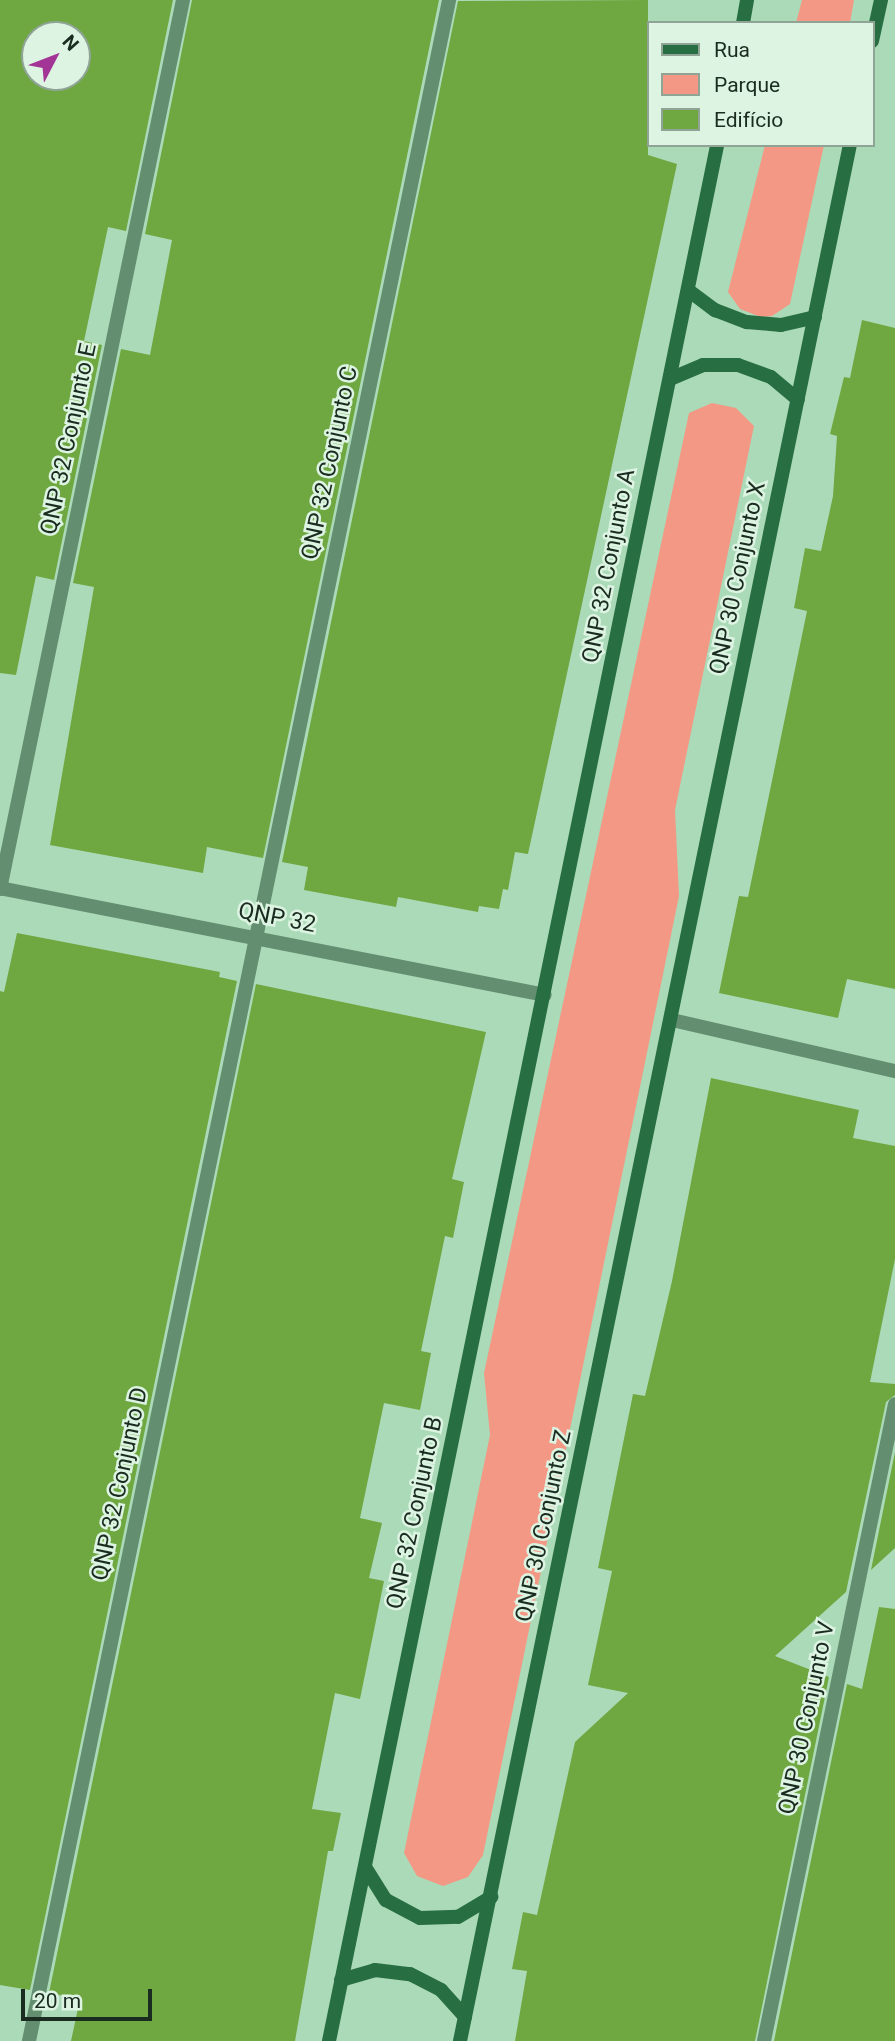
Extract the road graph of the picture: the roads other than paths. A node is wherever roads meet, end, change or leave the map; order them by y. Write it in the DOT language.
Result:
graph roads {
  1 [pos="183,0"];
  2 [pos="450,0"];
  3 [pos="747,0"];
  4 [pos="881,0"];
  5 [pos="743,21"];
  6 [pos="874,32"];
  7 [pos="717,147"];
  8 [pos="850,147"];
  9 [pos="688,289"];
  10 [pos="815,317"];
  11 [pos="670,379"];
  12 [pos="798,400"];
  13 [pos="0,888"];
  14 [pos="256,936"];
  15 [pos="545,995"];
  16 [pos="672,1020"];
  17 [pos="895,1071"];
  18 [pos="895,1404"];
  19 [pos="365,1867"];
  20 [pos="491,1897"];
  21 [pos="341,1980"];
  22 [pos="465,2017"];
  23 [pos="29,2041"];
  24 [pos="329,2041"];
  25 [pos="460,2041"];
  26 [pos="764,2041"];
  1 -- 13 [label="street, QNP 32 Conjunto E"];
  2 -- 14 [label="street, QNP 32 Conjunto C"];
  3 -- 5 [label="street"];
  4 -- 6 [label="street"];
  7 -- 9 [label="street, QNP 32 Conjunto A"];
  8 -- 10 [label="street, QNP 30 Conjunto X"];
  9 -- 10 [label="street"];
  9 -- 11 [label="street, QNP 32 Conjunto A"];
  10 -- 12 [label="street, QNP 30 Conjunto X"];
  11 -- 12 [label="street"];
  11 -- 15 [label="street, QNP 32 Conjunto A"];
  12 -- 16 [label="street, QNP 30 Conjunto X"];
  13 -- 14 [label="street, QNP 32"];
  14 -- 15 [label="street, QNP 32"];
  14 -- 23 [label="street, QNP 32 Conjunto D"];
  15 -- 19 [label="street, QNP 32 Conjunto B"];
  16 -- 17 [label="street"];
  16 -- 20 [label="street, QNP 30 Conjunto Z"];
  18 -- 26 [label="street, QNP 30 Conjunto V"];
  19 -- 20 [label="street"];
  19 -- 21 [label="street, QNP 32 Conjunto B"];
  20 -- 22 [label="street, QNP 30 Conjunto Z"];
  21 -- 22 [label="street"];
  21 -- 24 [label="street, QNP 32 Conjunto B"];
  22 -- 25 [label="street, QNP 30 Conjunto Z"];
}
